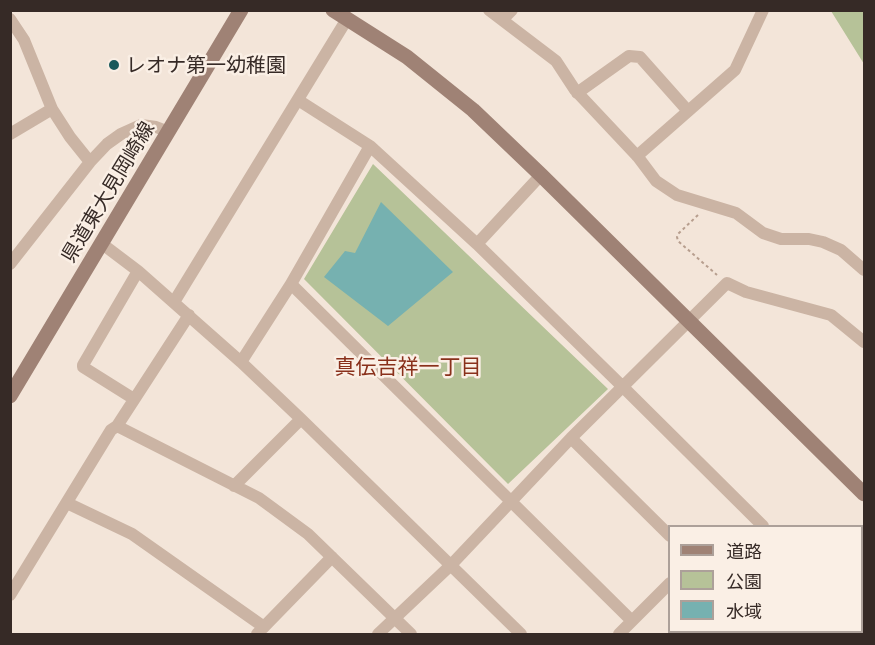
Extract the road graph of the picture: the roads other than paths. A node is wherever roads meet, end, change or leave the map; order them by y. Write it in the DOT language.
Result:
graph roads {
  1 [pos="241,10"];
  2 [pos="333,10"];
  3 [pos="489,10"];
  4 [pos="512,10"];
  5 [pos="763,10"];
  6 [pos="10,19"];
  7 [pos="347,19"];
  8 [pos="502,20"];
  9 [pos="577,93"];
  10 [pos="298,100"];
  11 [pos="52,109"];
  12 [pos="688,111"];
  13 [pos="169,132"];
  14 [pos="10,134"];
  15 [pos="370,146"];
  16 [pos="637,156"];
  17 [pos="90,162"];
  18 [pos="541,175"];
  19 [pos="101,243"];
  20 [pos="477,244"];
  21 [pos="10,264"];
  22 [pos="864,270"];
  23 [pos="138,272"];
  24 [pos="291,284"];
  25 [pos="174,302"];
  26 [pos="189,315"];
  27 [pos="688,321"];
  28 [pos="864,342"];
  29 [pos="241,362"];
  30 [pos="623,387"];
  31 [pos="10,396"];
  32 [pos="134,399"];
  33 [pos="302,419"];
  34 [pos="117,426"];
  35 [pos="571,438"];
  36 [pos="234,486"];
  37 [pos="864,494"];
  38 [pos="67,502"];
  39 [pos="512,502"];
  40 [pos="762,525"];
  41 [pos="668,535"];
  42 [pos="332,557"];
  43 [pos="450,565"];
  44 [pos="668,583"];
  45 [pos="10,595"];
  46 [pos="394,618"];
  47 [pos="632,621"];
  48 [pos="260,631"];
  49 [pos="378,634"];
  50 [pos="411,634"];
  51 [pos="521,634"];
  52 [pos="619,634"];
  1 -- 13 [label="street, 県道東大見岡崎線"];
  2 -- 7 [label="street"];
  3 -- 8 [label="street"];
  4 -- 8 [label="street"];
  5 -- 12 [label="street"];
  6 -- 11 [label="street"];
  7 -- 10 [label="street"];
  7 -- 18 [label="street"];
  8 -- 9 [label="street"];
  9 -- 12 [label="street"];
  9 -- 16 [label="street"];
  10 -- 15 [label="street"];
  10 -- 25 [label="street"];
  11 -- 14 [label="street"];
  11 -- 17 [label="street"];
  12 -- 16 [label="street"];
  13 -- 17 [label="street"];
  13 -- 19 [label="street, 県道東大見岡崎線"];
  15 -- 20 [label="street"];
  15 -- 24 [label="street"];
  16 -- 22 [label="street"];
  17 -- 21 [label="street"];
  18 -- 20 [label="street"];
  18 -- 27 [label="street"];
  19 -- 23 [label="street"];
  19 -- 31 [label="street, 県道東大見岡崎線"];
  20 -- 30 [label="street"];
  23 -- 25 [label="street"];
  23 -- 32 [label="street"];
  24 -- 29 [label="street"];
  24 -- 39 [label="street"];
  25 -- 26 [label="street"];
  26 -- 29 [label="street"];
  26 -- 32 [label="street"];
  27 -- 28 [label="street"];
  27 -- 30 [label="street"];
  27 -- 37 [label="street"];
  29 -- 33 [label="street"];
  30 -- 35 [label="street"];
  30 -- 40 [label="street"];
  32 -- 34 [label="street"];
  33 -- 36 [label="street"];
  33 -- 43 [label="street"];
  34 -- 36 [label="street"];
  34 -- 38 [label="street"];
  35 -- 39 [label="street"];
  35 -- 41 [label="street"];
  36 -- 42 [label="street"];
  38 -- 45 [label="street"];
  38 -- 48 [label="street"];
  39 -- 43 [label="street"];
  39 -- 47 [label="street"];
  42 -- 46 [label="street"];
  42 -- 48 [label="street"];
  43 -- 46 [label="street"];
  43 -- 51 [label="street"];
  44 -- 47 [label="street"];
  46 -- 49 [label="street"];
  46 -- 50 [label="street"];
  47 -- 52 [label="street"];
}
